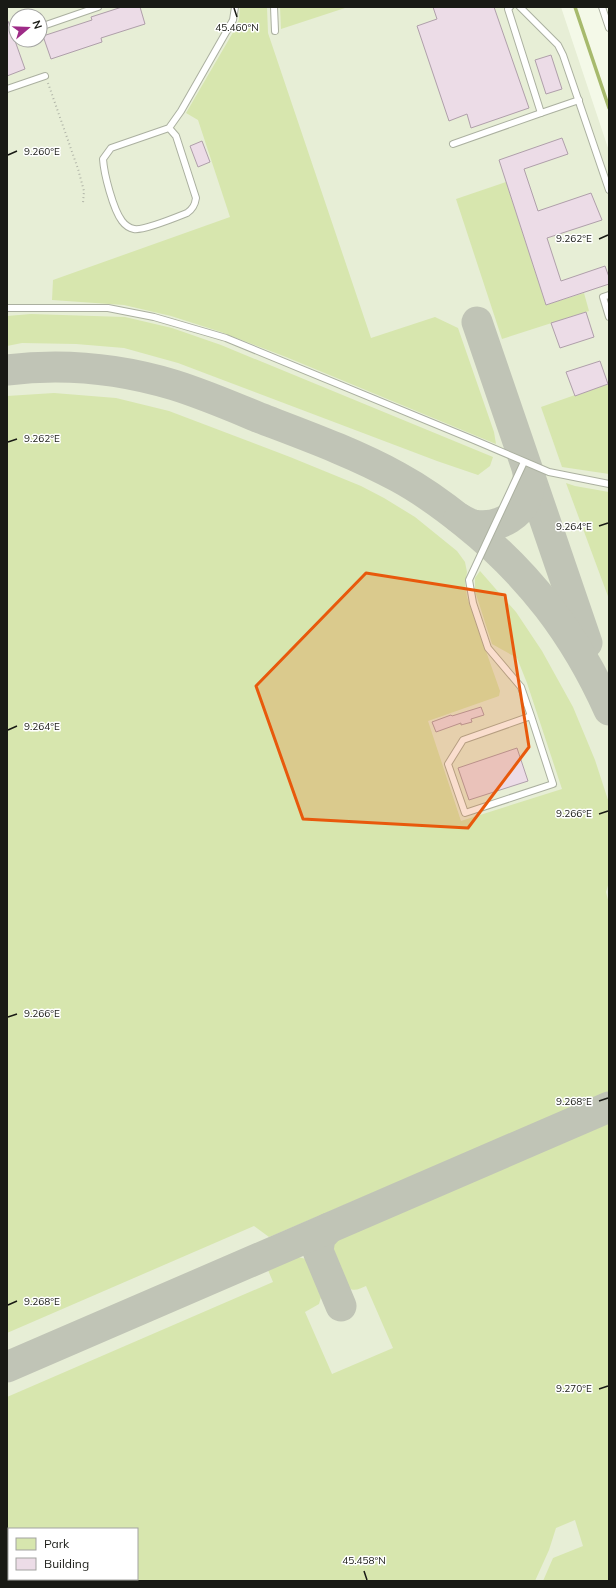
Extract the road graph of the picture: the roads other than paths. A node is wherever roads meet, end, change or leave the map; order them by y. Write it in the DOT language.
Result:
graph roads {
  1 [pos="98,7"];
  2 [pos="235,7"];
  3 [pos="274,7"];
  4 [pos="510,7"];
  5 [pos="520,7"];
  6 [pos="602,7"];
  7 [pos="48,24"];
  8 [pos="609,28"];
  9 [pos="275,31"];
  10 [pos="45,76"];
  11 [pos="7,89"];
  12 [pos="579,100"];
  13 [pos="541,113"];
  14 [pos="169,128"];
  15 [pos="453,144"];
  16 [pos="609,190"];
  17 [pos="609,295"];
  18 [pos="7,308"];
  19 [pos="609,317"];
  20 [pos="524,462"];
  21 [pos="609,484"];
  22 [pos="531,716"];
  1 -- 7 [label="lane"];
  2 -- 14 [label="lane"];
  3 -- 9 [label="lane"];
  4 -- 13 [label="lane"];
  5 -- 12 [label="lane"];
  6 -- 8 [label="lane"];
  10 -- 11 [label="lane"];
  12 -- 13 [label="lane"];
  12 -- 16 [label="lane"];
  13 -- 15 [label="lane"];
  14 -- 14 [label="lane"];
  17 -- 19 [label="lane"];
  18 -- 20 [label="lane"];
  20 -- 21 [label="lane"];
  20 -- 22 [label="lane"];
  22 -- 22 [label="lane"];
}
